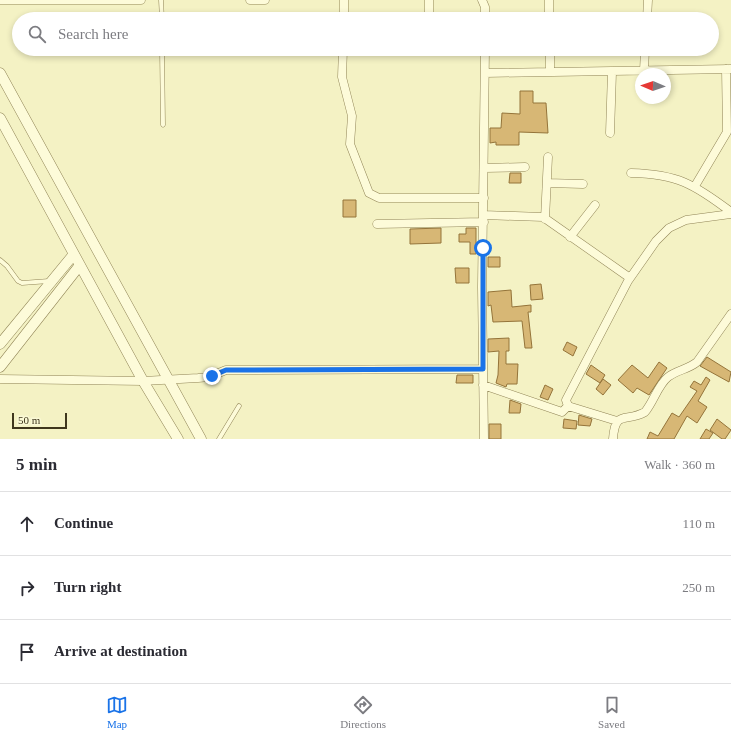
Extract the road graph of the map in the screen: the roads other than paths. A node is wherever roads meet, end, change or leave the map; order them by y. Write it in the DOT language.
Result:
graph roads {
  1 [pos="0,0"];
  2 [pos="141,0"];
  3 [pos="161,0"];
  4 [pos="250,0"];
  5 [pos="265,0"];
  6 [pos="344,0"];
  7 [pos="429,0"];
  8 [pos="482,0"];
  9 [pos="549,0"];
  10 [pos="648,0"];
  11 [pos="162,12"];
  12 [pos="344,12"];
  13 [pos="429,12"];
  14 [pos="485,12"];
  15 [pos="549,12"];
  16 [pos="647,12"];
  17 [pos="162,56"];
  18 [pos="343,56"];
  19 [pos="485,56"];
  20 [pos="550,56"];
  21 [pos="645,56"];
  22 [pos="644,68"];
  23 [pos="729,69"];
  24 [pos="671,70"];
  25 [pos="635,71"];
  26 [pos="550,72"];
  27 [pos="612,72"];
  28 [pos="0,73"];
  29 [pos="486,73"];
  30 [pos="0,118"];
  31 [pos="162,125"];
  32 [pos="729,129"];
  33 [pos="610,133"];
  34 [pos="548,157"];
  35 [pos="525,167"];
  36 [pos="485,168"];
  37 [pos="631,173"];
  38 [pos="547,183"];
  39 [pos="583,184"];
  40 [pos="695,186"];
  41 [pos="484,198"];
  42 [pos="595,205"];
  43 [pos="731,213"];
  44 [pos="484,219"];
  45 [pos="545,219"];
  46 [pos="377,224"];
  47 [pos="570,237"];
  48 [pos="74,254"];
  49 [pos="0,260"];
  50 [pos="80,265"];
  51 [pos="630,278"];
  52 [pos="51,280"];
  53 [pos="731,314"];
  54 [pos="1,343"];
  55 [pos="12,351"];
  56 [pos="0,367"];
  57 [pos="483,369"];
  58 [pos="0,379"];
  59 [pos="166,379"];
  60 [pos="143,381"];
  61 [pos="483,385"];
  62 [pos="239,406"];
  63 [pos="568,406"];
  64 [pos="617,422"];
  65 [pos="178,439"];
  66 [pos="201,439"];
  67 [pos="219,439"];
  68 [pos="484,439"];
  69 [pos="613,439"];
  1 -- 2 [label="street"];
  3 -- 11 [label="lane"];
  4 -- 5 [label="street"];
  6 -- 12 [label="street"];
  7 -- 13 [label="street"];
  8 -- 14 [label="street"];
  9 -- 15 [label="street"];
  10 -- 16 [label="street"];
  17 -- 31 [label="lane"];
  18 -- 41 [label="street"];
  19 -- 29 [label="street"];
  20 -- 26 [label="street"];
  21 -- 22 [label="street"];
  23 -- 24 [label="street"];
  23 -- 32 [label="street"];
  25 -- 27 [label="street"];
  26 -- 27 [label="street"];
  26 -- 29 [label="street"];
  27 -- 33 [label="street"];
  28 -- 59 [label="street"];
  29 -- 36 [label="street"];
  30 -- 48 [label="street"];
  32 -- 40 [label="street"];
  34 -- 38 [label="street"];
  35 -- 36 [label="street"];
  36 -- 41 [label="street"];
  37 -- 40 [label="street"];
  38 -- 39 [label="street"];
  38 -- 45 [label="street"];
  40 -- 43 [label="street"];
  41 -- 44 [label="street"];
  42 -- 47 [label="street"];
  43 -- 51 [label="street"];
  44 -- 45 [label="street"];
  44 -- 46 [label="street"];
  44 -- 57 [label="street"];
  45 -- 47 [label="street"];
  47 -- 51 [label="street"];
  48 -- 50 [label="street"];
  48 -- 52 [label="street"];
  49 -- 52 [label="lane"];
  50 -- 55 [label="street"];
  50 -- 60 [label="street"];
  51 -- 63 [label="street"];
  52 -- 54 [label="street"];
  53 -- 64 [label="street"];
  54 -- 55 [label="street"];
  55 -- 56 [label="street"];
  57 -- 59 [label="street"];
  57 -- 61 [label="street"];
  58 -- 60 [label="street"];
  59 -- 60 [label="street"];
  59 -- 66 [label="street"];
  60 -- 65 [label="street"];
  61 -- 63 [label="street"];
  61 -- 68 [label="street"];
  62 -- 67 [label="lane"];
  63 -- 64 [label="street"];
  64 -- 69 [label="street"];
}
